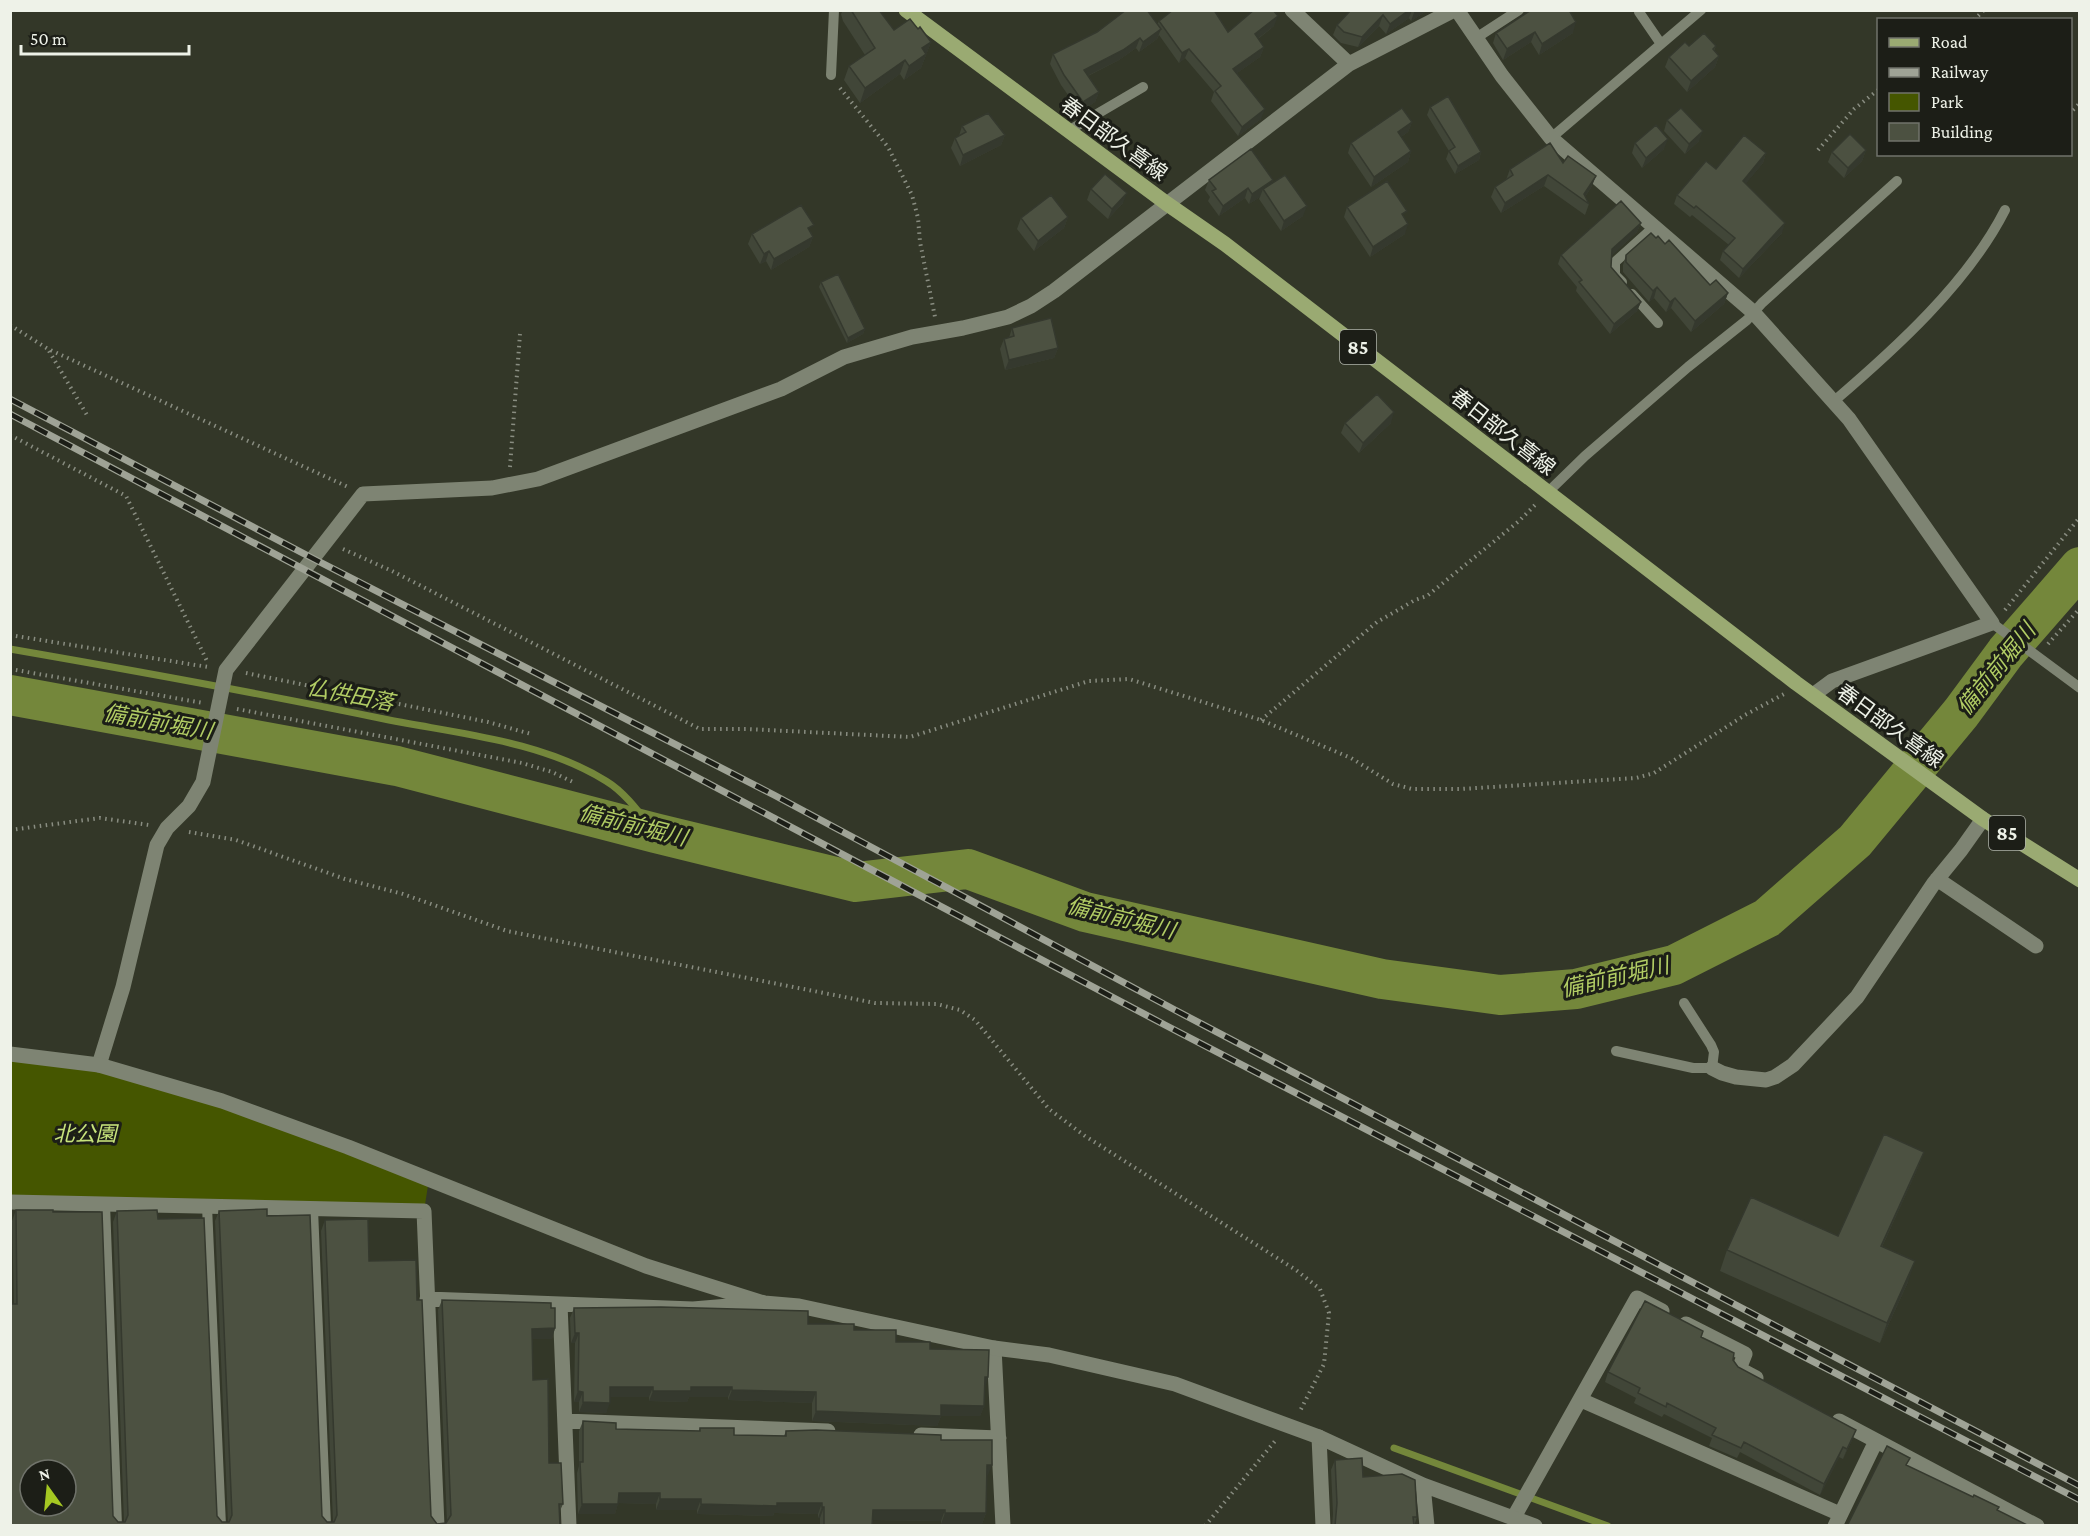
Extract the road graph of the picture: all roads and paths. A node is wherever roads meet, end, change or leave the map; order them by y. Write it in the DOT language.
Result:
graph roads {
  1 [pos="834,10"];
  2 [pos="906,10"];
  3 [pos="1292,10"];
  4 [pos="1455,10"];
  5 [pos="1519,10"];
  6 [pos="1701,10"];
  7 [pos="1640,12"];
  8 [pos="1476,38"];
  9 [pos="1661,44"];
  10 [pos="1349,64"];
  11 [pos="831,75"];
  12 [pos="1143,87"];
  13 [pos="1877,91"];
  14 [pos="2079,103"];
  15 [pos="2073,110"];
  16 [pos="1068,131"];
  17 [pos="1551,138"];
  18 [pos="1818,150"];
  19 [pos="1897,181"];
  20 [pos="1166,203"];
  21 [pos="2005,210"];
  22 [pos="1654,227"];
  23 [pos="1753,312"];
  24 [pos="1658,323"];
  25 [pos="10,325"];
  26 [pos="938,332"];
  27 [pos="520,334"];
  28 [pos="48,349"];
  29 [pos="1833,402"];
  30 [pos="87,415"];
  31 [pos="10,435"];
  32 [pos="508,485"];
  33 [pos="1547,493"];
  34 [pos="363,494"];
  35 [pos="2079,517"];
  36 [pos="326,542"];
  37 [pos="2079,608"];
  38 [pos="1996,626"];
  39 [pos="10,635"];
  40 [pos="2036,654"];
  41 [pos="10,669"];
  42 [pos="225,675"];
  43 [pos="1796,683"];
  44 [pos="2079,688"];
  45 [pos="1813,695"];
  46 [pos="219,704"];
  47 [pos="1261,720"];
  48 [pos="531,734"];
  49 [pos="575,783"];
  50 [pos="1983,819"];
  51 [pos="167,828"];
  52 [pos="10,830"];
  53 [pos="1937,879"];
  54 [pos="2079,879"];
  55 [pos="2036,945"];
  56 [pos="1684,1003"];
  57 [pos="1616,1051"];
  58 [pos="10,1054"];
  59 [pos="99,1065"];
  60 [pos="1712,1068"];
  61 [pos="10,1202"];
  62 [pos="105,1204"];
  63 [pos="207,1206"];
  64 [pos="313,1209"];
  65 [pos="427,1299"];
  66 [pos="764,1303"];
  67 [pos="560,1304"];
  68 [pos="994,1348"];
  69 [pos="1771,1386"];
  70 [pos="1581,1400"];
  71 [pos="1824,1413"];
  72 [pos="565,1421"];
  73 [pos="1289,1427"];
  74 [pos="846,1432"];
  75 [pos="905,1434"];
  76 [pos="1318,1437"];
  77 [pos="999,1438"];
  78 [pos="1876,1441"];
  79 [pos="1424,1485"];
  80 [pos="1514,1517"];
  81 [pos="1838,1520"];
  82 [pos="1533,1525"];
  83 [pos="117,1526"];
  84 [pos="221,1526"];
  85 [pos="326,1526"];
  86 [pos="437,1526"];
  87 [pos="569,1526"];
  88 [pos="1003,1526"];
  89 [pos="1205,1526"];
  90 [pos="1323,1526"];
  91 [pos="1427,1526"];
  92 [pos="2037,1526"];
  1 -- 11 [label="lane"];
  2 -- 16 [label="main road, 春日部久喜線 / 85"];
  3 -- 10 [label="street"];
  4 -- 8 [label="street"];
  4 -- 10 [label="street"];
  5 -- 8 [label="lane"];
  6 -- 9 [label="lane"];
  7 -- 9 [label="lane"];
  8 -- 17 [label="street"];
  9 -- 17 [label="lane"];
  10 -- 20 [label="street"];
  11 -- 26 [label="path"];
  12 -- 16 [label="lane"];
  13 -- 18 [label="path"];
  14 -- 15 [label="path"];
  16 -- 20 [label="main road, 春日部久喜線 / 85"];
  17 -- 22 [label="street"];
  19 -- 23 [label="lane"];
  20 -- 26 [label="street"];
  20 -- 33 [label="main road, 春日部久喜線 / 85"];
  21 -- 29 [label="lane"];
  22 -- 23 [label="street"];
  22 -- 24 [label="lane"];
  23 -- 29 [label="street"];
  23 -- 33 [label="lane"];
  25 -- 28 [label="path"];
  26 -- 32 [label="street"];
  27 -- 32 [label="path"];
  28 -- 30 [label="path"];
  28 -- 34 [label="path"];
  29 -- 38 [label="street"];
  31 -- 39 [label="path"];
  32 -- 34 [label="street"];
  33 -- 43 [label="main road, 春日部久喜線 / 85"];
  33 -- 47 [label="path"];
  34 -- 36 [label="street"];
  35 -- 38 [label="path"];
  36 -- 42 [label="street"];
  36 -- 47 [label="path"];
  37 -- 40 [label="path"];
  38 -- 40 [label="lane"];
  38 -- 45 [label="street"];
  40 -- 44 [label="lane"];
  41 -- 46 [label="path"];
  42 -- 46 [label="street"];
  42 -- 48 [label="path"];
  43 -- 45 [label="main road, 春日部久喜線 / 85"];
  43 -- 47 [label="path"];
  45 -- 50 [label="main road, 春日部久喜線 / 85"];
  46 -- 49 [label="path"];
  46 -- 51 [label="street"];
  50 -- 53 [label="street"];
  50 -- 54 [label="main road, 春日部久喜線 / 85"];
  51 -- 52 [label="path"];
  51 -- 59 [label="street"];
  51 -- 73 [label="path"];
  53 -- 55 [label="street"];
  53 -- 60 [label="street"];
  56 -- 60 [label="lane"];
  57 -- 60 [label="lane"];
  58 -- 59 [label="street"];
  59 -- 66 [label="street"];
  61 -- 62 [label="street"];
  62 -- 63 [label="street"];
  62 -- 83 [label="lane"];
  63 -- 64 [label="street"];
  63 -- 84 [label="lane"];
  64 -- 65 [label="street"];
  64 -- 85 [label="lane"];
  65 -- 67 [label="street"];
  65 -- 86 [label="street"];
  66 -- 67 [label="street"];
  66 -- 68 [label="street"];
  67 -- 72 [label="street"];
  68 -- 73 [label="street"];
  68 -- 77 [label="street"];
  69 -- 70 [label="street"];
  70 -- 80 [label="street"];
  70 -- 81 [label="street"];
  71 -- 78 [label="street"];
  72 -- 74 [label="street"];
  72 -- 87 [label="street"];
  73 -- 76 [label="street"];
  73 -- 89 [label="path"];
  75 -- 77 [label="street"];
  76 -- 79 [label="street"];
  76 -- 90 [label="street"];
  77 -- 88 [label="street"];
  78 -- 81 [label="street"];
  78 -- 92 [label="street"];
  79 -- 80 [label="street"];
  79 -- 91 [label="street"];
  80 -- 82 [label="street"];
}
